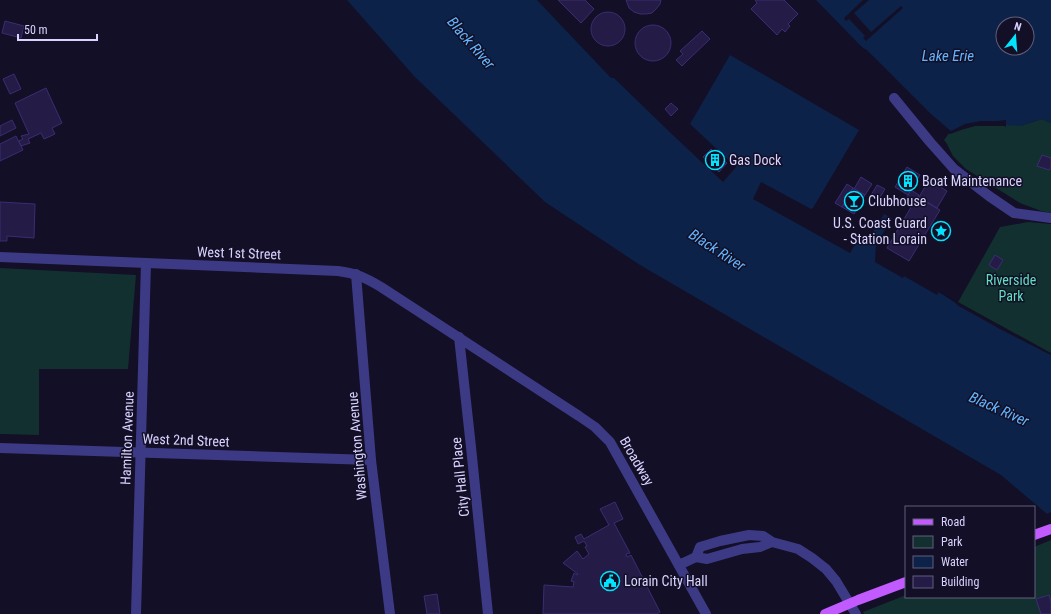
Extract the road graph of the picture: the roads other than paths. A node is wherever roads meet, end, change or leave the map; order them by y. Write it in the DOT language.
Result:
graph roads {
  1 [pos="894,98"];
  2 [pos="1051,218"];
  3 [pos="0,257"];
  4 [pos="146,263"];
  5 [pos="356,274"];
  6 [pos="459,337"];
  7 [pos="0,448"];
  8 [pos="140,453"];
  9 [pos="371,460"];
  10 [pos="1051,529"];
  11 [pos="1035,535"];
  12 [pos="679,565"];
  13 [pos="905,582"];
  14 [pos="136,614"];
  15 [pos="390,614"];
  16 [pos="488,614"];
  17 [pos="706,614"];
  18 [pos="825,614"];
  19 [pos="856,614"];
  1 -- 2 [label="street"];
  3 -- 4 [label="street, West 1st Street"];
  4 -- 5 [label="street, West 1st Street"];
  4 -- 8 [label="street, Hamilton Avenue"];
  5 -- 6 [label="street, West 1st Street"];
  5 -- 9 [label="street, Washington Avenue"];
  6 -- 12 [label="street, Broadway"];
  6 -- 16 [label="street, City Hall Place"];
  7 -- 8 [label="street, West 2nd Street"];
  8 -- 9 [label="street, West 2nd Street"];
  8 -- 14 [label="street, Hamilton Avenue"];
  9 -- 15 [label="street, Washington Avenue"];
  10 -- 11 [label="main road"];
  12 -- 17 [label="street, Broadway"];
  12 -- 19 [label="street"];
  13 -- 18 [label="main road, bridge"];
}
